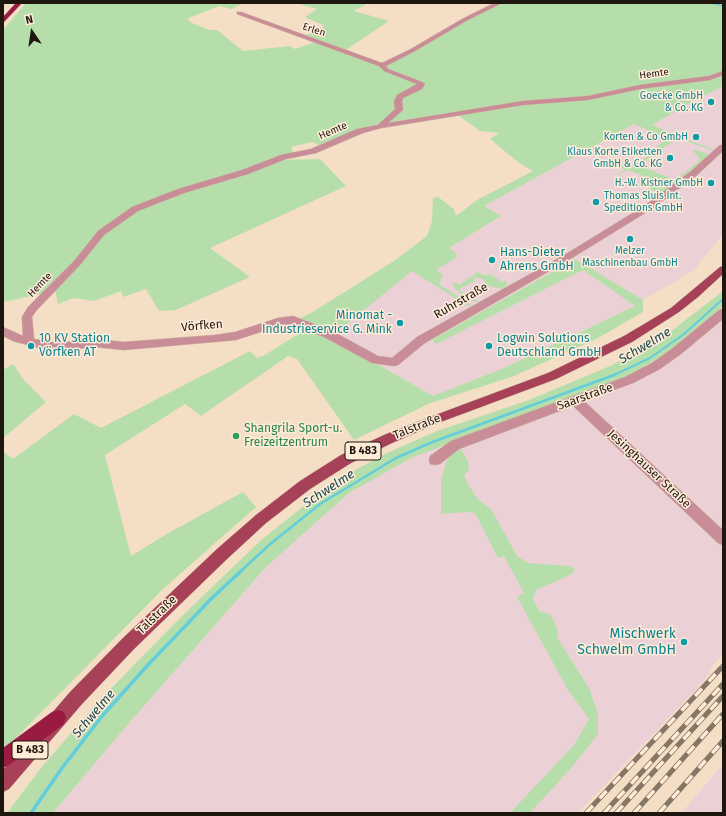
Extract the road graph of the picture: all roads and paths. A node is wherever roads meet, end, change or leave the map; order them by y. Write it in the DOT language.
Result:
graph roads {
  1 [pos="19,3"];
  2 [pos="499,3"];
  3 [pos="239,13"];
  4 [pos="3,21"];
  5 [pos="382,65"];
  6 [pos="723,73"];
  7 [pos="381,126"];
  8 [pos="723,147"];
  9 [pos="723,269"];
  10 [pos="723,313"];
  11 [pos="3,331"];
  12 [pos="29,341"];
  13 [pos="394,362"];
  14 [pos="575,400"];
  15 [pos="435,460"];
  16 [pos="723,539"];
  17 [pos="58,718"];
  18 [pos="3,759"];
  19 [pos="3,783"];
  1 -- 4 [label="highway"];
  2 -- 5 [label="street"];
  3 -- 5 [label="street, Erlen"];
  5 -- 7 [label="street, Erlen"];
  6 -- 7 [label="street, Hemte"];
  7 -- 12 [label="street, Hemte"];
  8 -- 13 [label="street, Ruhrstraße"];
  9 -- 17 [label="main road, Talstraße / B 483"];
  10 -- 14 [label="street, Saarstraße"];
  11 -- 12 [label="street, Vörfken"];
  12 -- 13 [label="street, Vörfken"];
  14 -- 15 [label="street, Saarstraße"];
  14 -- 16 [label="street, Jesinghauser Straße"];
  17 -- 18 [label="highway"];
  17 -- 19 [label="main road, B 483"];
}
